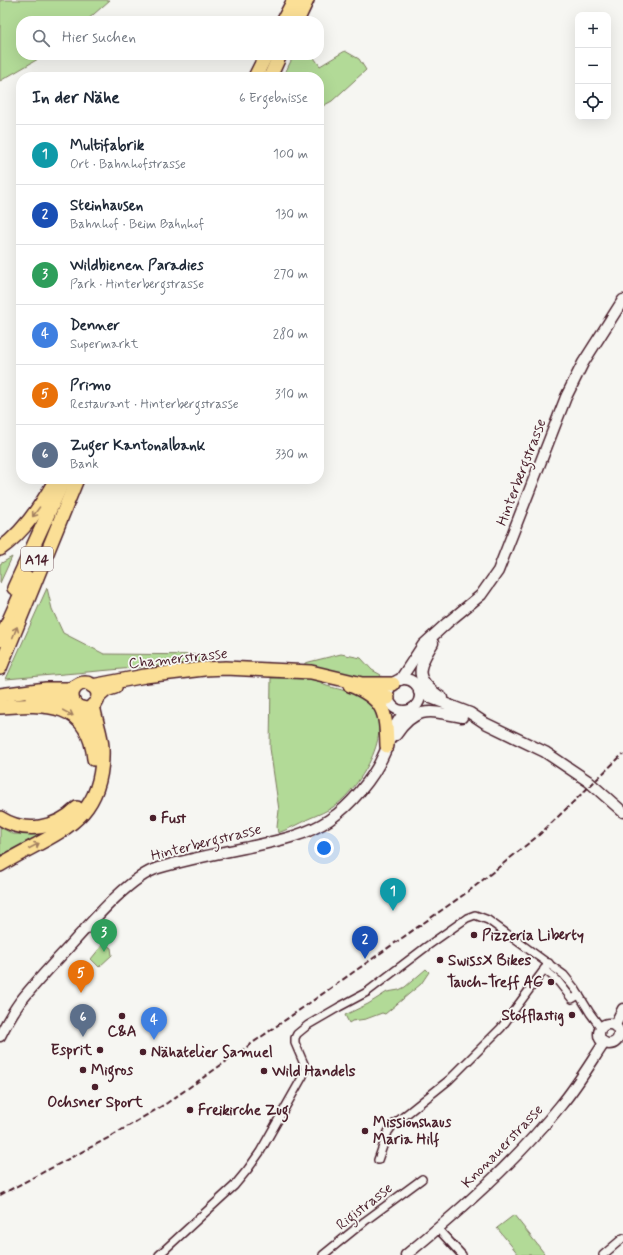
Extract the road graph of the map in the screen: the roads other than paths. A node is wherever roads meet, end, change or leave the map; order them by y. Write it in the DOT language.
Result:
graph roads {
  1 [pos="283,0"];
  2 [pos="290,0"];
  3 [pos="294,0"];
  4 [pos="307,0"];
  5 [pos="277,16"];
  6 [pos="285,16"];
  7 [pos="286,16"];
  8 [pos="299,16"];
  9 [pos="260,60"];
  10 [pos="263,60"];
  11 [pos="278,60"];
  12 [pos="256,72"];
  13 [pos="257,72"];
  14 [pos="272,72"];
  15 [pos="623,300"];
  16 [pos="53,484"];
  17 [pos="62,484"];
  18 [pos="74,484"];
  19 [pos="74,484"];
  20 [pos="0,550"];
  21 [pos="0,618"];
  22 [pos="442,627"];
  23 [pos="0,640"];
  24 [pos="430,640"];
  25 [pos="0,668"];
  26 [pos="332,678"];
  27 [pos="396,682"];
  28 [pos="412,682"];
  29 [pos="362,684"];
  30 [pos="419,692"];
  31 [pos="88,700"];
  32 [pos="2,701"];
  33 [pos="390,702"];
  34 [pos="409,710"];
  35 [pos="466,715"];
  36 [pos="392,730"];
  37 [pos="387,746"];
  38 [pos="94,759"];
  39 [pos="623,812"];
  40 [pos="0,818"];
  41 [pos="0,865"];
  42 [pos="547,966"];
  43 [pos="623,1009"];
  44 [pos="614,1025"];
  45 [pos="602,1028"];
  46 [pos="0,1036"];
  47 [pos="604,1043"];
  48 [pos="620,1043"];
  49 [pos="378,1160"];
  50 [pos="422,1179"];
  51 [pos="438,1229"];
  52 [pos="623,1238"];
  53 [pos="159,1255"];
  54 [pos="323,1255"];
  55 [pos="406,1255"];
  56 [pos="462,1255"];
  57 [pos="603,1255"];
  1 -- 5 [label="highway"];
  2 -- 6 [label="highway"];
  3 -- 7 [label="highway"];
  4 -- 8 [label="highway"];
  9 -- 12 [label="highway"];
  10 -- 13 [label="highway"];
  11 -- 14 [label="highway"];
  15 -- 22 [label="street, Hinterbergstrasse"];
  16 -- 20 [label="highway, one-way"];
  17 -- 21 [label="highway, A14"];
  18 -- 23 [label="highway, A14"];
  25 -- 19 [label="highway, one-way"];
  22 -- 24 [label="street, Hinterbergstrasse"];
  22 -- 35 [label="street"];
  24 -- 27 [label="street, Hinterbergstrasse"];
  24 -- 28 [label="street, Hinterbergstrasse"];
  26 -- 29 [label="highway, Chamerstrasse"];
  26 -- 31 [label="highway, Chamerstrasse"];
  26 -- 37 [label="highway"];
  27 -- 28 [label="street"];
  27 -- 29 [label="highway, Chamerstrasse"];
  27 -- 33 [label="street"];
  28 -- 30 [label="street"];
  29 -- 33 [label="highway, Chamerstrasse"];
  30 -- 34 [label="street"];
  30 -- 35 [label="street"];
  31 -- 32 [label="highway"];
  31 -- 32 [label="highway, Chamerstrasse"];
  31 -- 38 [label="highway"];
  41 -- 31 [label="highway, one-way"];
  32 -- 38 [label="highway, one-way"];
  33 -- 34 [label="street"];
  33 -- 36 [label="street, Hinterbergstrasse"];
  34 -- 35 [label="street"];
  34 -- 36 [label="street, Hinterbergstrasse"];
  35 -- 37 [label="street"];
  35 -- 39 [label="street"];
  36 -- 37 [label="street, Hinterbergstrasse"];
  37 -- 46 [label="street, Hinterbergstrasse"];
  38 -- 40 [label="highway"];
  42 -- 45 [label="street"];
  42 -- 49 [label="street"];
  42 -- 53 [label="street"];
  43 -- 44 [label="street"];
  44 -- 45 [label="street"];
  44 -- 48 [label="street"];
  45 -- 47 [label="street"];
  47 -- 48 [label="street"];
  47 -- 51 [label="street, Knonauerstrasse"];
  50 -- 54 [label="street, Rigistrasse"];
  51 -- 55 [label="street, Knonauerstrasse"];
  51 -- 56 [label="street"];
  52 -- 57 [label="street"];
}
